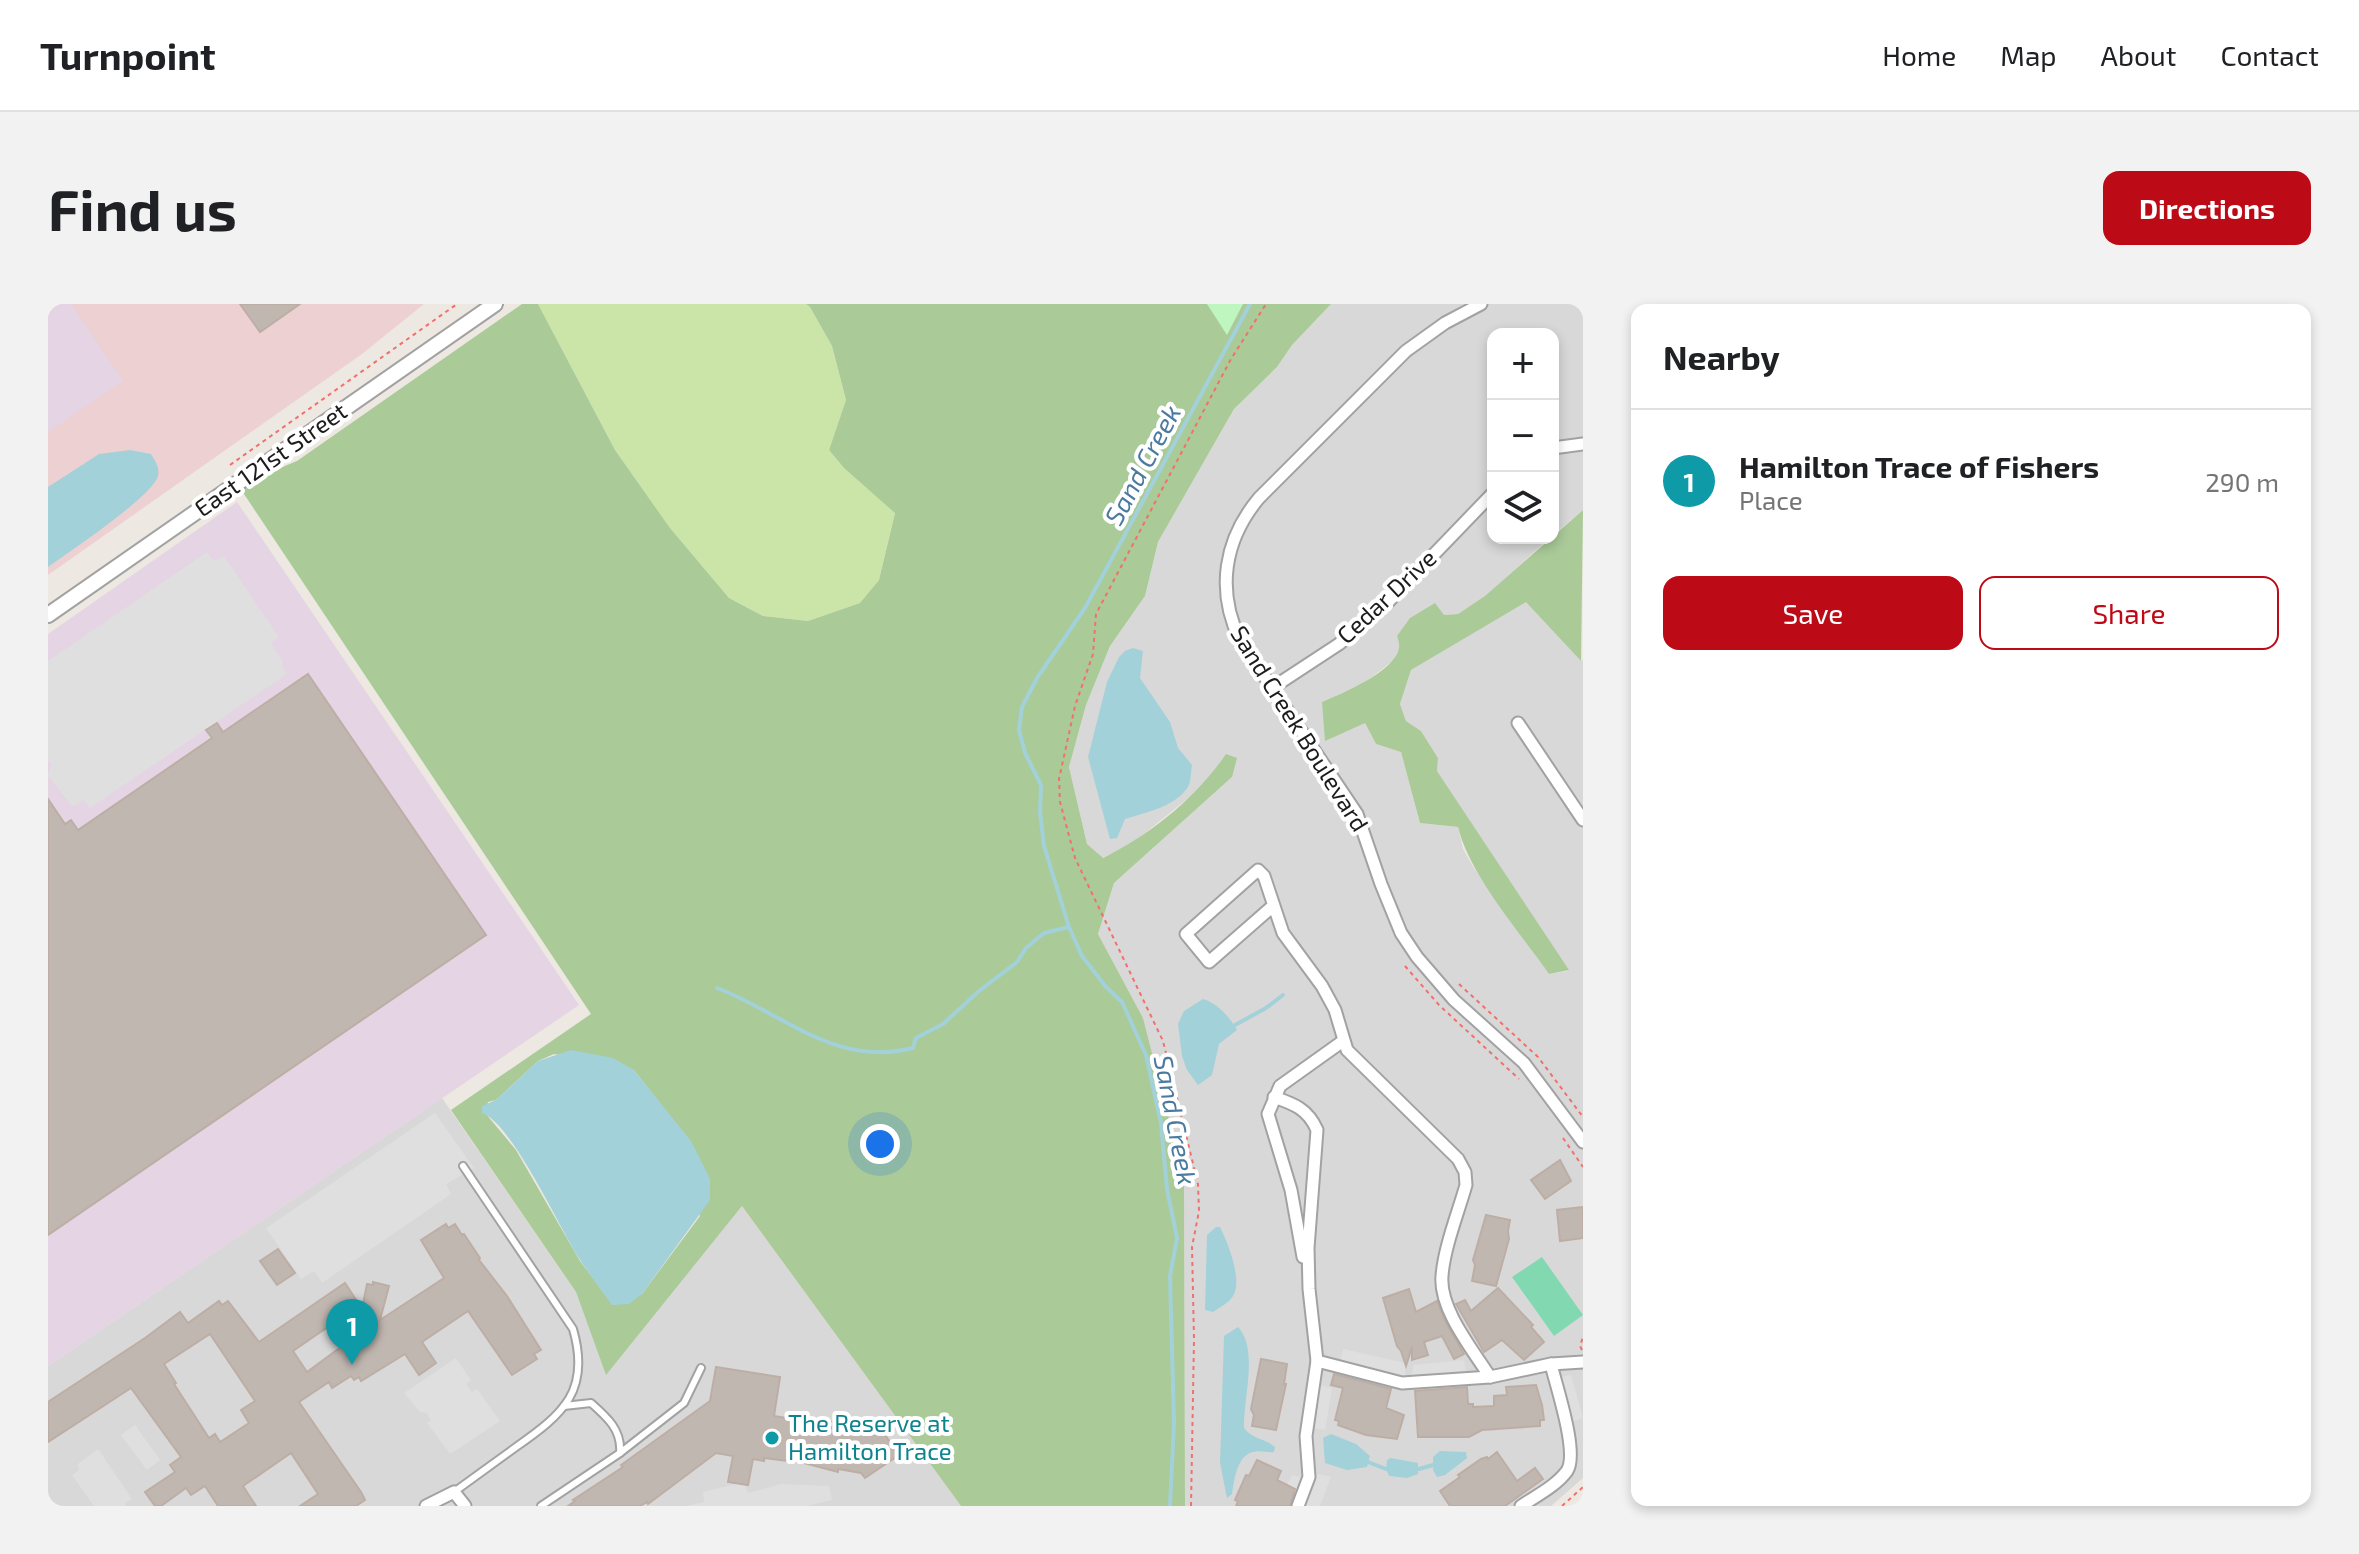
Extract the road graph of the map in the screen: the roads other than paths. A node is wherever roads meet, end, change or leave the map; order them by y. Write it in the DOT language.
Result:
graph roads {
  1 [pos="495,304"];
  2 [pos="1481,304"];
  3 [pos="1583,444"];
  4 [pos="1559,447"];
  5 [pos="1487,499"];
  6 [pos="48,615"];
  7 [pos="1272,688"];
  8 [pos="1518,723"];
  9 [pos="1583,820"];
  10 [pos="1273,906"];
  11 [pos="1343,1041"];
  12 [pos="1274,1097"];
  13 [pos="1583,1142"];
  14 [pos="463,1166"];
  15 [pos="1309,1289"];
  16 [pos="1317,1361"];
  17 [pos="1583,1362"];
  18 [pos="1551,1364"];
  19 [pos="701,1368"];
  20 [pos="1490,1377"];
  21 [pos="564,1406"];
  22 [pos="620,1453"];
  23 [pos="454,1492"];
  24 [pos="426,1506"];
  25 [pos="465,1506"];
  26 [pos="541,1506"];
  27 [pos="1298,1506"];
  28 [pos="1521,1506"];
  1 -- 6 [label="street, East 121st Street"];
  2 -- 7 [label="street, Sand Creek Boulevard"];
  3 -- 4 [label="street"];
  5 -- 7 [label="street, Cedar Drive"];
  7 -- 13 [label="street, Sand Creek Boulevard"];
  8 -- 9 [label="street"];
  10 -- 10 [label="street"];
  10 -- 11 [label="street"];
  11 -- 12 [label="street"];
  11 -- 20 [label="street"];
  12 -- 15 [label="street"];
  12 -- 15 [label="street"];
  14 -- 21 [label="lane"];
  15 -- 16 [label="street"];
  16 -- 20 [label="street"];
  16 -- 27 [label="street"];
  17 -- 18 [label="street"];
  18 -- 20 [label="street"];
  18 -- 28 [label="street"];
  19 -- 22 [label="lane"];
  21 -- 22 [label="lane"];
  21 -- 23 [label="lane"];
  22 -- 26 [label="lane"];
  23 -- 24 [label="street"];
  23 -- 25 [label="street"];
}
